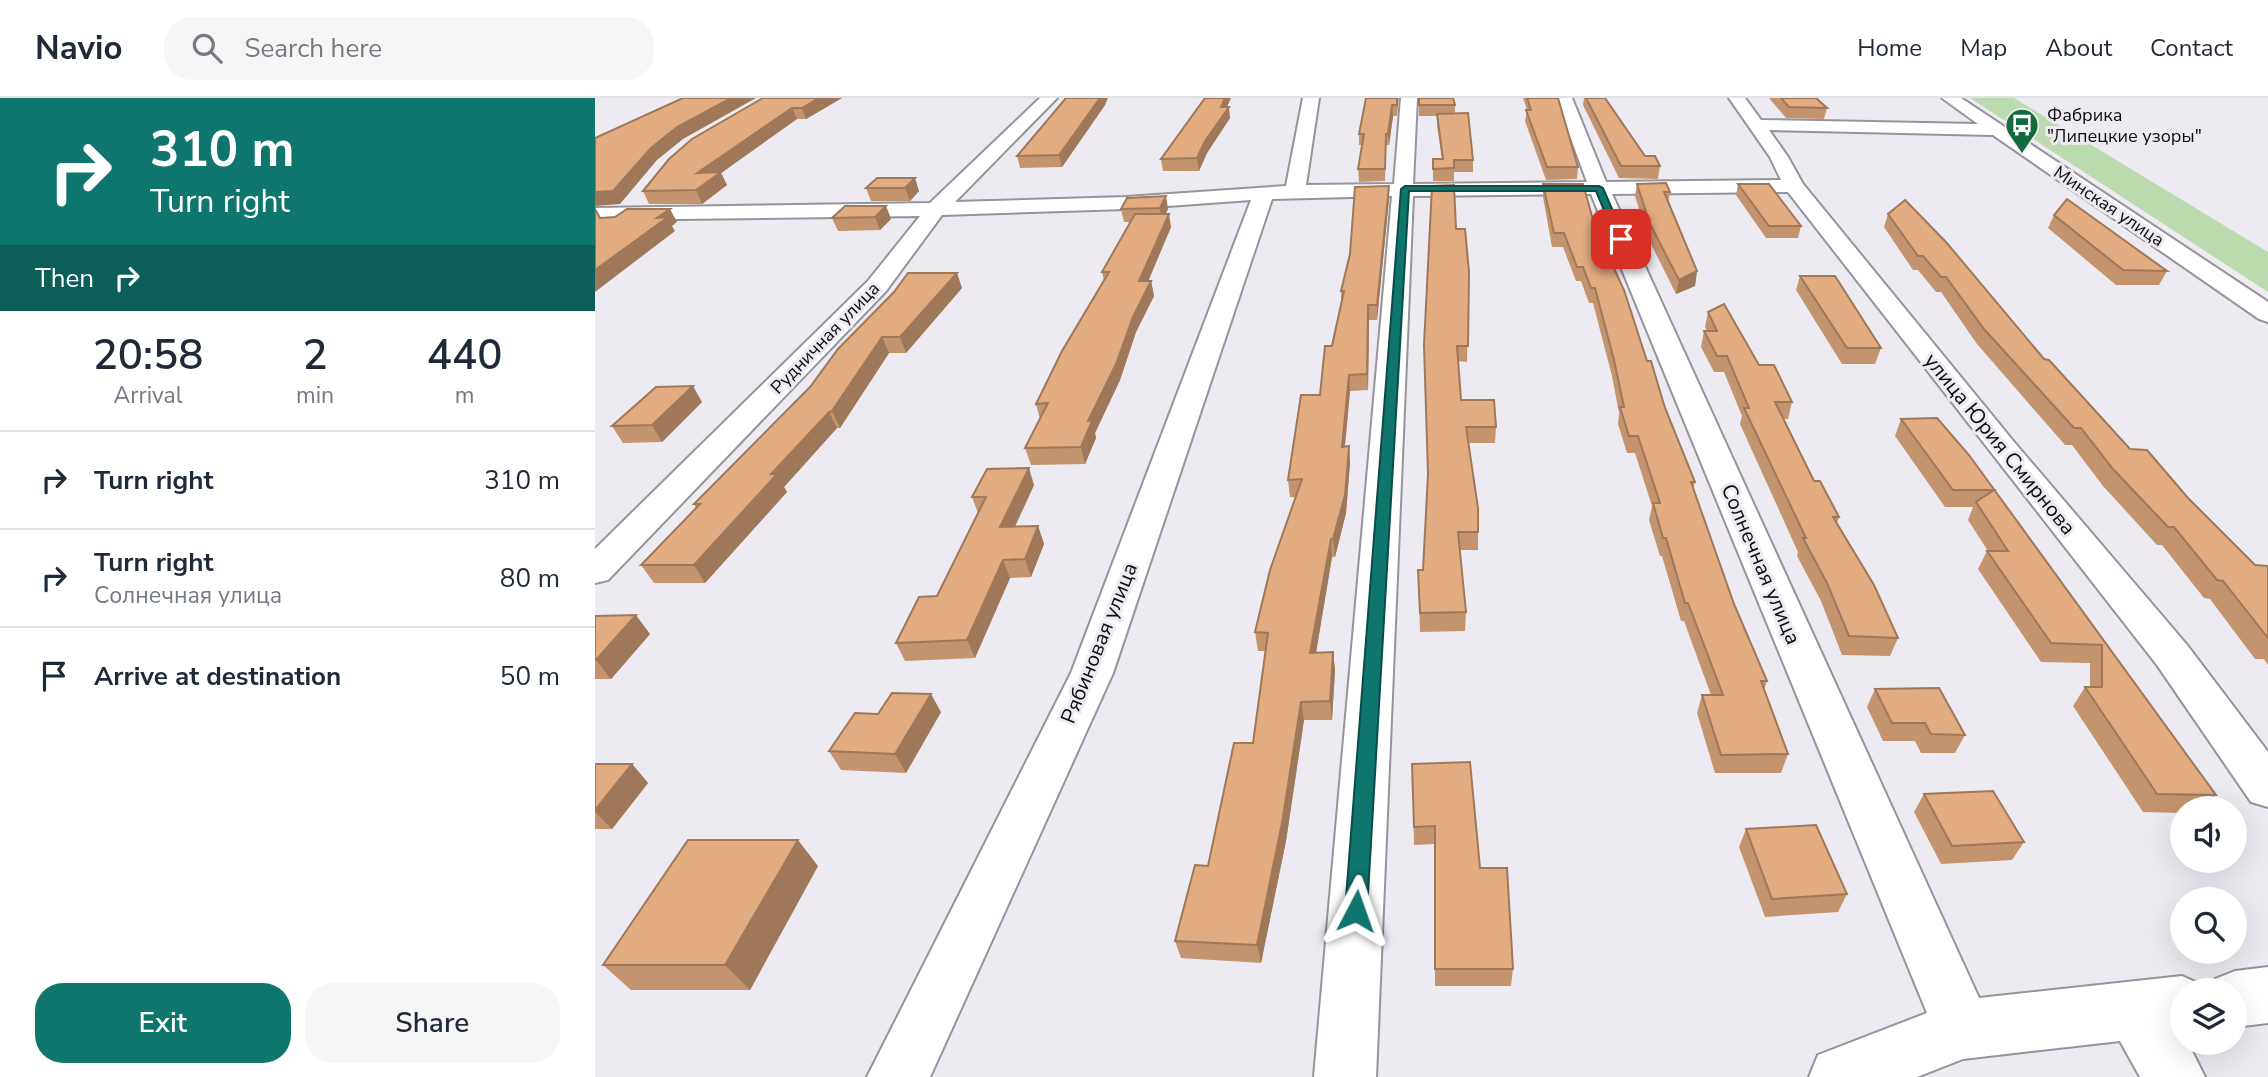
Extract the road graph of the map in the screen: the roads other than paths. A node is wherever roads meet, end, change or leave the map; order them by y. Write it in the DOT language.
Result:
graph roads {
  1 [pos="1049,98"];
  2 [pos="1311,98"];
  3 [pos="1409,98"];
  4 [pos="1564,98"];
  5 [pos="1737,98"];
  6 [pos="1950,98"];
  7 [pos="1755,125"];
  8 [pos="1997,130"];
  9 [pos="1794,186"];
  10 [pos="1599,188"];
  11 [pos="1405,189"];
  12 [pos="1279,192"];
  13 [pos="645,194"];
  14 [pos="936,209"];
  15 [pos="631,212"];
  16 [pos="599,224"];
  17 [pos="2268,314"];
  18 [pos="595,571"];
  19 [pos="2268,788"];
  20 [pos="2268,995"];
  21 [pos="2247,998"];
  22 [pos="2159,1008"];
  23 [pos="1963,1029"];
  24 [pos="898,1077"];
  25 [pos="1345,1077"];
  26 [pos="1840,1077"];
  27 [pos="2174,1077"];
  1 -- 14 [label="street, Рудничная улица"];
  2 -- 12 [label="street, Рябиновая улица"];
  3 -- 11 [label="street"];
  4 -- 10 [label="street, Солнечная улица"];
  5 -- 7 [label="street, улица Юрия Смирнова"];
  6 -- 8 [label="street, Минская улица"];
  7 -- 8 [label="street"];
  7 -- 9 [label="street, улица Юрия Смирнова"];
  8 -- 17 [label="street, Минская улица"];
  9 -- 10 [label="street"];
  9 -- 19 [label="street, улица Юрия Смирнова"];
  10 -- 11 [label="street"];
  10 -- 23 [label="street, Солнечная улица"];
  11 -- 12 [label="street"];
  11 -- 25 [label="street"];
  12 -- 14 [label="street"];
  12 -- 24 [label="street, Рябиновая улица"];
  13 -- 15 [label="street"];
  14 -- 15 [label="street"];
  14 -- 18 [label="street, Рудничная улица"];
  15 -- 16 [label="street"];
  20 -- 21 [label="street"];
  22 -- 23 [label="street"];
  22 -- 27 [label="street"];
  23 -- 26 [label="street"];
}
